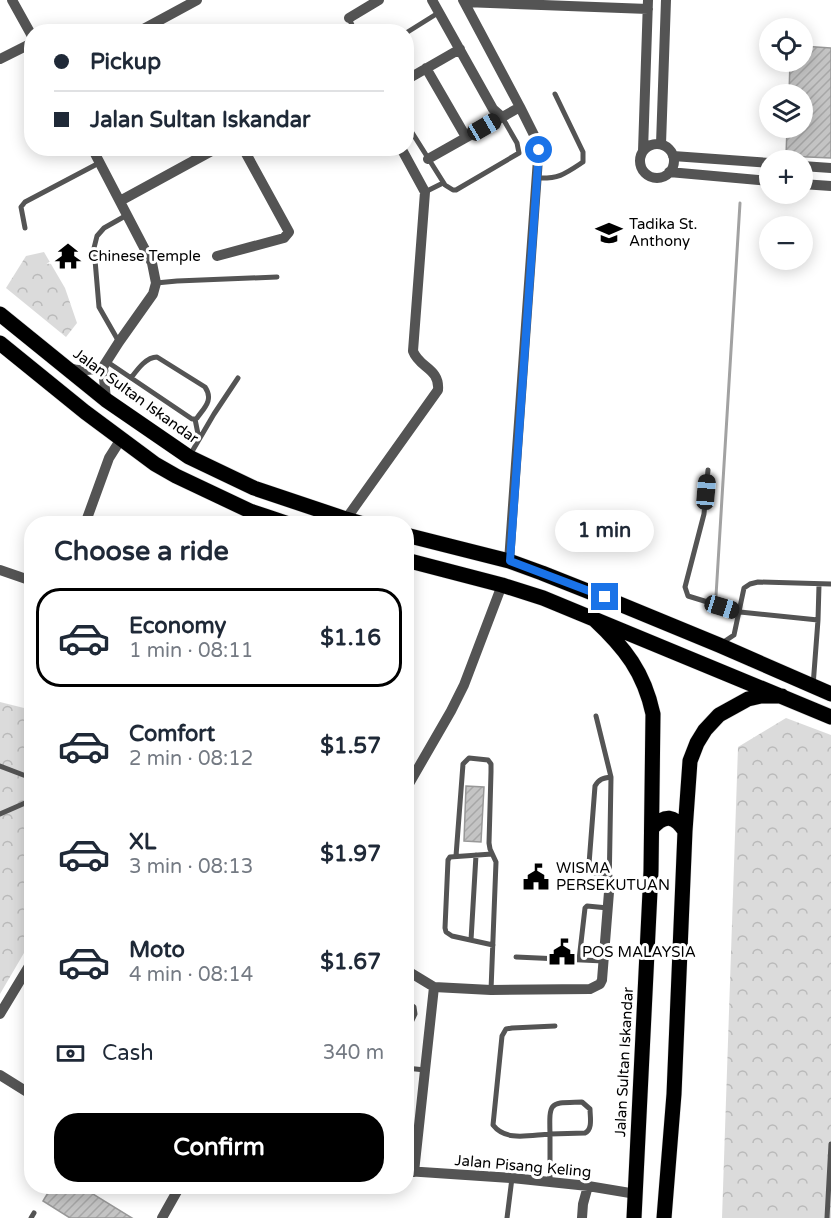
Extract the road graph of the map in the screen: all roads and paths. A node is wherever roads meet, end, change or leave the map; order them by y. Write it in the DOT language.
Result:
graph roads {
  1 [pos="12,0"];
  2 [pos="197,0"];
  3 [pos="379,0"];
  4 [pos="432,0"];
  5 [pos="666,0"];
  6 [pos="464,1"];
  7 [pos="648,5"];
  8 [pos="439,13"];
  9 [pos="349,18"];
  10 [pos="25,24"];
  11 [pos="153,24"];
  12 [pos="352,24"];
  13 [pos="414,28"];
  14 [pos="24,47"];
  15 [pos="460,49"];
  16 [pos="0,59"];
  17 [pos="426,68"];
  18 [pos="414,75"];
  19 [pos="555,94"];
  20 [pos="520,107"];
  21 [pos="502,117"];
  22 [pos="414,136"];
  23 [pos="466,137"];
  24 [pos="662,144"];
  25 [pos="643,151"];
  26 [pos="96,156"];
  27 [pos="193,156"];
  28 [pos="247,156"];
  29 [pos="405,156"];
  30 [pos="673,156"];
  31 [pos="428,159"];
  32 [pos="759,162"];
  33 [pos="100,163"];
  34 [pos="813,167"];
  35 [pos="831,168"];
  36 [pos="669,172"];
  37 [pos="537,178"];
  38 [pos="759,180"];
  39 [pos="444,183"];
  40 [pos="813,185"];
  41 [pos="831,186"];
  42 [pos="425,192"];
  43 [pos="120,201"];
  44 [pos="127,214"];
  45 [pos="25,228"];
  46 [pos="217,256"];
  47 [pos="277,278"];
  48 [pos="156,284"];
  49 [pos="0,314"];
  50 [pos="119,342"];
  51 [pos="0,343"];
  52 [pos="105,364"];
  53 [pos="63,366"];
  54 [pos="131,378"];
  55 [pos="238,378"];
  56 [pos="106,400"];
  57 [pos="195,419"];
  58 [pos="121,439"];
  59 [pos="199,439"];
  60 [pos="189,458"];
  61 [pos="708,470"];
  62 [pos="88,516"];
  63 [pos="265,516"];
  64 [pos="337,516"];
  65 [pos="348,516"];
  66 [pos="414,537"];
  67 [pos="510,561"];
  68 [pos="414,562"];
  69 [pos="0,570"];
  70 [pos="24,578"];
  71 [pos="831,584"];
  72 [pos="502,585"];
  73 [pos="819,585"];
  74 [pos="740,612"];
  75 [pos="594,619"];
  76 [pos="818,620"];
  77 [pos="719,645"];
  78 [pos="824,690"];
  79 [pos="783,696"];
  80 [pos="596,716"];
  81 [pos="831,717"];
  82 [pos="0,766"];
  83 [pos="24,775"];
  84 [pos="414,775"];
  85 [pos="611,777"];
  86 [pos="24,804"];
  87 [pos="0,814"];
  88 [pos="652,828"];
  89 [pos="685,831"];
  90 [pos="492,854"];
  91 [pos="476,855"];
  92 [pos="456,856"];
  93 [pos="610,876"];
  94 [pos="609,892"];
  95 [pos="608,908"];
  96 [pos="471,940"];
  97 [pos="493,945"];
  98 [pos="516,957"];
  99 [pos="579,960"];
  100 [pos="604,961"];
  101 [pos="24,974"];
  102 [pos="414,975"];
  103 [pos="434,987"];
  104 [pos="491,990"];
  105 [pos="0,1014"];
  106 [pos="555,1026"];
  107 [pos="414,1069"];
  108 [pos="425,1070"];
  109 [pos="0,1075"];
  110 [pos="24,1090"];
  111 [pos="550,1134"];
  112 [pos="414,1144"];
  113 [pos="831,1144"];
  114 [pos="414,1171"];
  115 [pos="512,1178"];
  116 [pos="550,1182"];
  117 [pos="588,1186"];
  118 [pos="176,1194"];
  119 [pos="636,1194"];
  120 [pos="162,1218"];
  121 [pos="507,1218"];
  122 [pos="582,1218"];
  123 [pos="634,1218"];
  124 [pos="664,1218"];
  125 [pos="826,1218"];
  1 -- 10 [label="street"];
  2 -- 11 [label="street"];
  3 -- 9 [label="street"];
  4 -- 8 [label="street"];
  5 -- 24 [label="street"];
  6 -- 7 [label="street"];
  6 -- 20 [label="street"];
  7 -- 25 [label="street"];
  8 -- 13 [label="lane"];
  8 -- 15 [label="street"];
  9 -- 12 [label="lane"];
  14 -- 16 [label="street"];
  15 -- 17 [label="street"];
  15 -- 21 [label="street"];
  17 -- 18 [label="street"];
  17 -- 23 [label="street"];
  19 -- 37 [label="lane"];
  20 -- 21 [label="street"];
  20 -- 37 [label="street"];
  21 -- 23 [label="street"];
  21 -- 39 [label="lane"];
  22 -- 31 [label="lane"];
  23 -- 31 [label="street"];
  24 -- 25 [label="street"];
  24 -- 30 [label="street"];
  25 -- 36 [label="street"];
  26 -- 33 [label="street"];
  27 -- 43 [label="street"];
  28 -- 46 [label="street"];
  29 -- 42 [label="street"];
  30 -- 32 [label="street"];
  30 -- 36 [label="street"];
  31 -- 39 [label="lane"];
  33 -- 43 [label="street"];
  33 -- 45 [label="lane"];
  34 -- 35 [label="street"];
  36 -- 38 [label="street"];
  37 -- 67 [label="street"];
  39 -- 42 [label="lane"];
  40 -- 41 [label="street"];
  42 -- 65 [label="street"];
  43 -- 44 [label="street"];
  44 -- 48 [label="street"];
  44 -- 50 [label="lane"];
  47 -- 48 [label="lane"];
  48 -- 50 [label="street, Jalan Sultan Iskandar"];
  49 -- 53 [label="main road, Jalan Sultan Iskandar"];
  50 -- 52 [label="street, Jalan Sultan Iskandar"];
  51 -- 58 [label="main road"];
  52 -- 53 [label="street"];
  52 -- 54 [label="lane"];
  52 -- 56 [label="street"];
  53 -- 56 [label="main road, Jalan Sultan Iskandar"];
  54 -- 57 [label="lane"];
  54 -- 57 [label="lane"];
  55 -- 59 [label="lane"];
  56 -- 60 [label="main road, Jalan Sultan Iskandar"];
  57 -- 59 [label="lane"];
  58 -- 62 [label="street"];
  58 -- 63 [label="main road"];
  59 -- 60 [label="lane"];
  60 -- 64 [label="main road, Jalan Sultan Iskandar"];
  61 -- 74 [label="lane"];
  66 -- 67 [label="main road"];
  67 -- 77 [label="main road"];
  68 -- 72 [label="main road, Jalan Sultan Iskandar"];
  69 -- 70 [label="street"];
  71 -- 73 [label="lane"];
  72 -- 75 [label="main road, Jalan Sultan Iskandar"];
  72 -- 84 [label="street"];
  73 -- 74 [label="lane"];
  73 -- 76 [label="lane"];
  74 -- 76 [label="lane"];
  74 -- 77 [label="lane"];
  75 -- 79 [label="main road"];
  75 -- 88 [label="main road, Jalan Sultan Iskandar"];
  76 -- 78 [label="lane"];
  77 -- 78 [label="main road"];
  79 -- 81 [label="main road"];
  79 -- 89 [label="main road"];
  80 -- 85 [label="lane"];
  82 -- 83 [label="lane"];
  85 -- 93 [label="lane"];
  85 -- 93 [label="lane"];
  86 -- 87 [label="lane"];
  88 -- 89 [label="main road"];
  88 -- 119 [label="main road, Jalan Sultan Iskandar"];
  89 -- 124 [label="main road"];
  90 -- 91 [label="lane"];
  90 -- 92 [label="lane"];
  90 -- 97 [label="lane"];
  91 -- 92 [label="lane"];
  91 -- 96 [label="lane"];
  92 -- 96 [label="lane"];
  93 -- 94 [label="lane"];
  94 -- 95 [label="street"];
  95 -- 99 [label="lane"];
  95 -- 100 [label="street"];
  96 -- 97 [label="lane"];
  97 -- 104 [label="lane"];
  98 -- 99 [label="lane"];
  99 -- 100 [label="lane"];
  100 -- 104 [label="street"];
  101 -- 105 [label="street"];
  102 -- 103 [label="street"];
  103 -- 104 [label="street"];
  103 -- 108 [label="street"];
  106 -- 111 [label="lane"];
  107 -- 108 [label="lane"];
  108 -- 112 [label="street"];
  109 -- 110 [label="street"];
  111 -- 111 [label="lane"];
  111 -- 116 [label="lane"];
  113 -- 125 [label="lane"];
  114 -- 115 [label="street, Jalan Pisang Keling"];
  115 -- 116 [label="street, Jalan Pisang Keling"];
  115 -- 121 [label="lane"];
  116 -- 117 [label="street, Jalan Pisang Keling"];
  117 -- 119 [label="street, Jalan Pisang Keling"];
  117 -- 122 [label="street"];
  118 -- 120 [label="street"];
  119 -- 123 [label="main road, Jalan Sultan Iskandar"];
}
